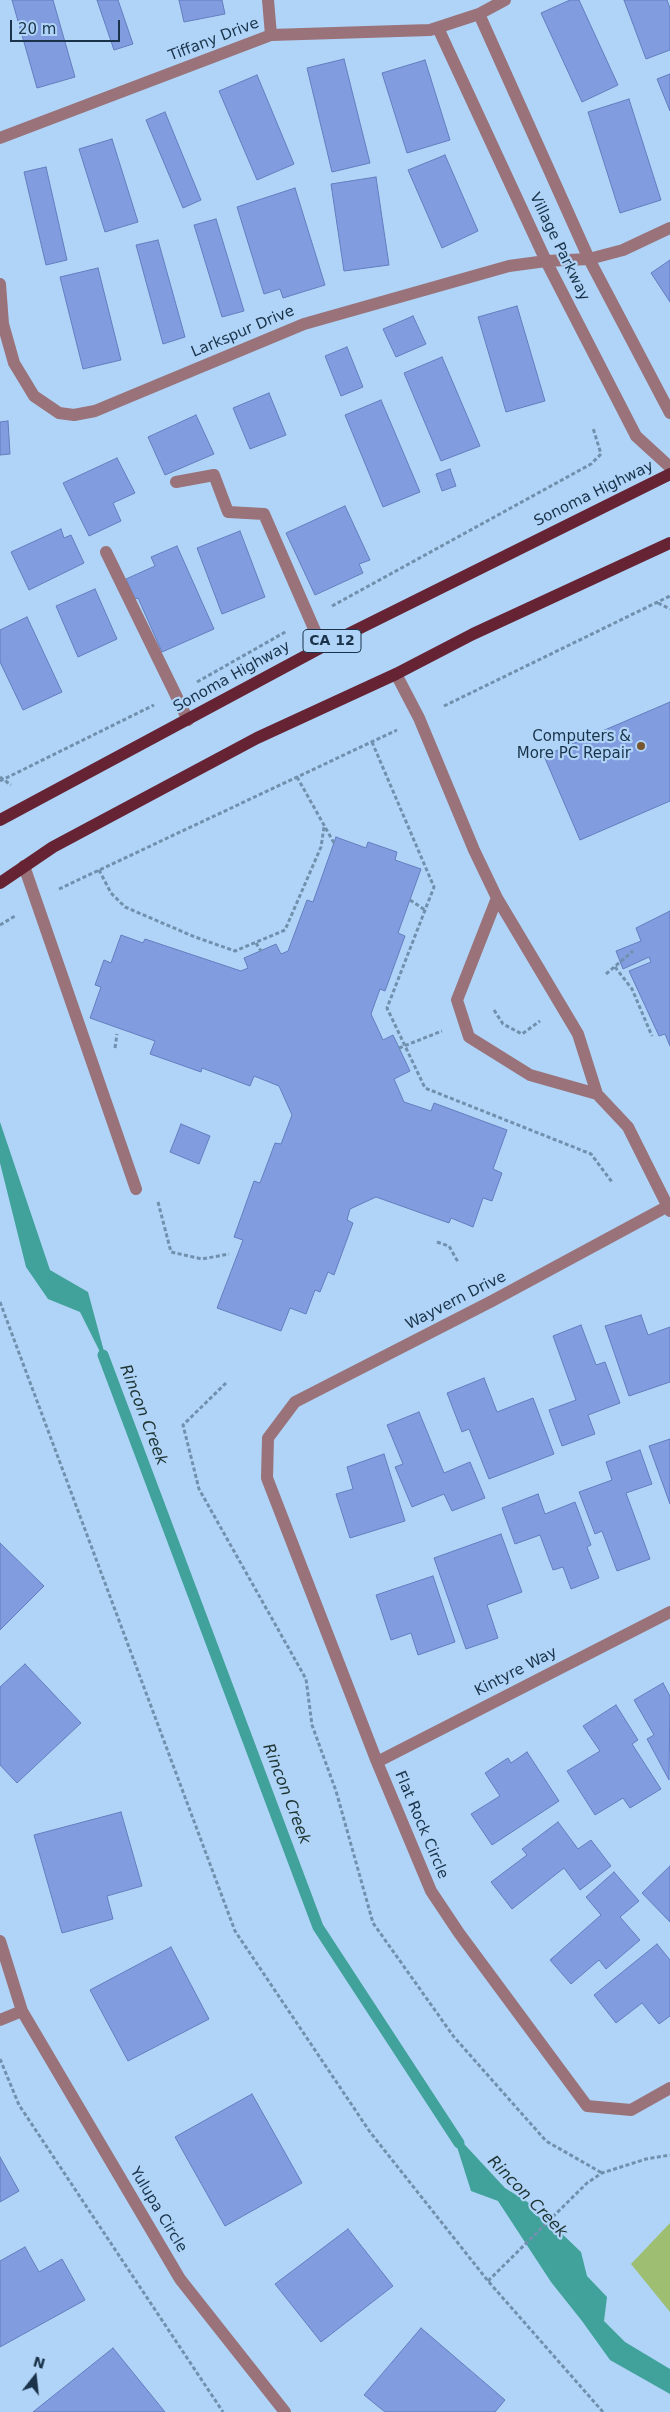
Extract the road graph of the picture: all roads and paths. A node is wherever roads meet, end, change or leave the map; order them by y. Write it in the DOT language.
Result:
graph roads {
  1 [pos="268,0"];
  2 [pos="505,0"];
  3 [pos="479,14"];
  4 [pos="438,28"];
  5 [pos="271,35"];
  6 [pos="0,138"];
  7 [pos="670,228"];
  8 [pos="588,259"];
  9 [pos="546,261"];
  10 [pos="0,284"];
  11 [pos="670,414"];
  12 [pos="593,428"];
  13 [pos="601,454"];
  14 [pos="670,468"];
  15 [pos="670,474"];
  16 [pos="176,482"];
  17 [pos="670,543"];
  18 [pos="106,552"];
  19 [pos="670,596"];
  20 [pos="658,602"];
  21 [pos="670,609"];
  22 [pos="322,646"];
  23 [pos="396,674"];
  24 [pos="444,706"];
  25 [pos="188,720"];
  26 [pos="402,727"];
  27 [pos="297,778"];
  28 [pos="0,820"];
  29 [pos="324,827"];
  30 [pos="334,843"];
  31 [pos="24,866"];
  32 [pos="99,870"];
  33 [pos="0,883"];
  34 [pos="497,898"];
  35 [pos="410,900"];
  36 [pos="36,902"];
  37 [pos="425,910"];
  38 [pos="0,925"];
  39 [pos="256,943"];
  40 [pos="260,951"];
  41 [pos="633,951"];
  42 [pos="615,967"];
  43 [pos="606,974"];
  44 [pos="494,1010"];
  45 [pos="543,1019"];
  46 [pos="442,1030"];
  47 [pos="652,1036"];
  48 [pos="399,1048"];
  49 [pos="597,1094"];
  50 [pos="136,1189"];
  51 [pos="669,1208"];
  52 [pos="436,1242"];
  53 [pos="458,1262"];
  54 [pos="0,1302"];
  55 [pos="226,1383"];
  56 [pos="268,1438"];
  57 [pos="670,1612"];
  58 [pos="377,1762"];
  59 [pos="0,1941"];
  60 [pos="22,2011"];
  61 [pos="0,2020"];
  62 [pos="0,2059"];
  63 [pos="670,2088"];
  64 [pos="670,2155"];
  65 [pos="602,2173"];
  66 [pos="488,2281"];
  67 [pos="223,2412"];
  68 [pos="285,2412"];
  69 [pos="603,2412"];
  1 -- 5 [label="street"];
  2 -- 3 [label="street, Tiffany Drive"];
  3 -- 4 [label="street, Tiffany Drive"];
  3 -- 8 [label="street, Village Parkway"];
  4 -- 5 [label="street, Tiffany Drive"];
  4 -- 9 [label="street, Village Parkway"];
  5 -- 6 [label="street, Tiffany Drive"];
  7 -- 8 [label="street, Larkspur Drive"];
  8 -- 9 [label="street, Larkspur Drive"];
  8 -- 11 [label="street, Village Parkway"];
  9 -- 10 [label="street, Larkspur Drive"];
  9 -- 14 [label="street, Village Parkway"];
  12 -- 13 [label="path"];
  15 -- 22 [label="main road, Sonoma Highway / CA 12"];
  16 -- 22 [label="street"];
  17 -- 23 [label="main road"];
  18 -- 25 [label="street"];
  19 -- 20 [label="path"];
  20 -- 21 [label="path"];
  20 -- 24 [label="path"];
  22 -- 25 [label="main road, Sonoma Highway / CA 12"];
  23 -- 31 [label="main road"];
  23 -- 34 [label="street"];
  25 -- 28 [label="main road, Sonoma Highway / CA 12"];
  26 -- 27 [label="path"];
  27 -- 29 [label="path"];
  27 -- 32 [label="path"];
  29 -- 30 [label="path"];
  29 -- 39 [label="path"];
  31 -- 33 [label="main road"];
  31 -- 36 [label="street"];
  32 -- 36 [label="path"];
  32 -- 39 [label="path"];
  34 -- 49 [label="street"];
  34 -- 49 [label="street"];
  35 -- 37 [label="path"];
  36 -- 38 [label="path"];
  36 -- 50 [label="street"];
  39 -- 40 [label="path"];
  41 -- 42 [label="path"];
  42 -- 43 [label="path"];
  42 -- 47 [label="path"];
  44 -- 45 [label="path"];
  46 -- 48 [label="path"];
  49 -- 51 [label="street"];
  51 -- 56 [label="street, Wayvern Drive"];
  52 -- 53 [label="path"];
  54 -- 66 [label="path"];
  55 -- 65 [label="path"];
  56 -- 58 [label="street, Flat Rock Circle"];
  57 -- 58 [label="street, Kintyre Way"];
  58 -- 63 [label="street, Flat Rock Circle"];
  59 -- 60 [label="street, Yulupa Circle"];
  60 -- 61 [label="street"];
  60 -- 68 [label="street, Yulupa Circle"];
  62 -- 67 [label="path"];
  64 -- 65 [label="path"];
  65 -- 66 [label="path"];
  66 -- 69 [label="path"];
}
